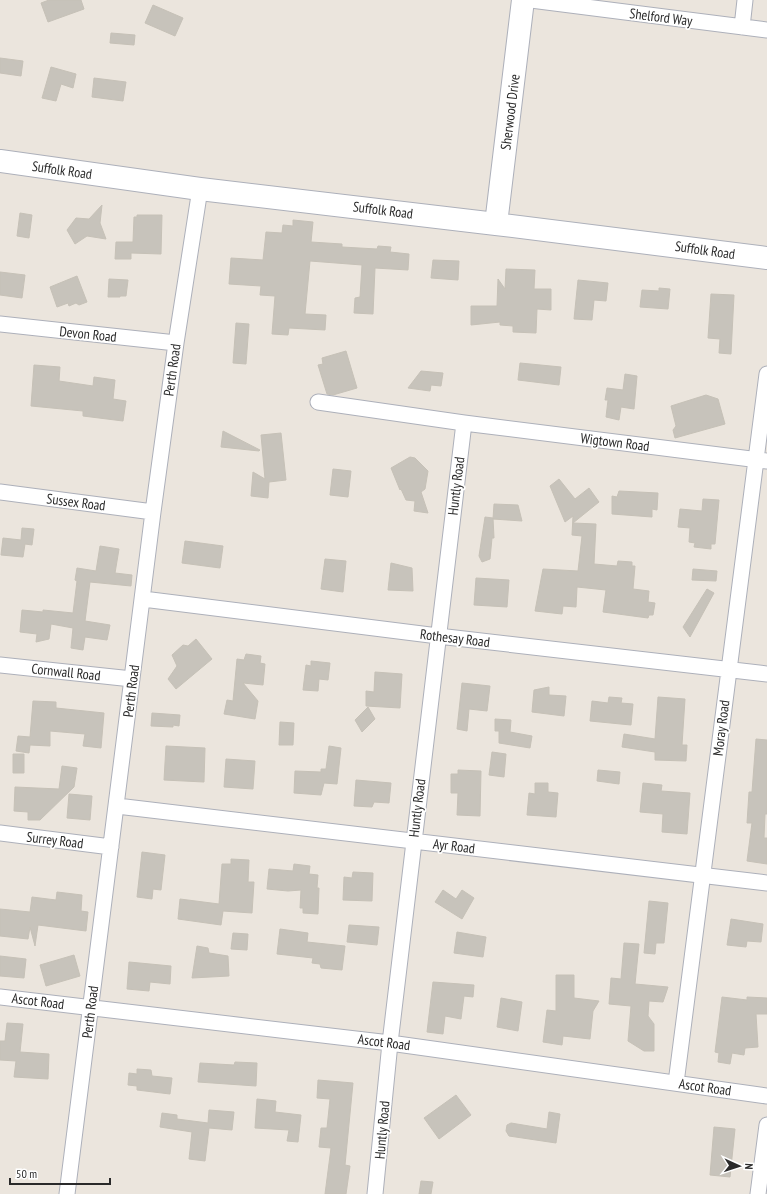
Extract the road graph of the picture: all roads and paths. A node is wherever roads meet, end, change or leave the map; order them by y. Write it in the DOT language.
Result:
graph roads {
  1 [pos="523,0"];
  2 [pos="531,0"];
  3 [pos="745,0"];
  4 [pos="742,27"];
  5 [pos="767,30"];
  6 [pos="0,162"];
  7 [pos="200,189"];
  8 [pos="496,224"];
  9 [pos="767,258"];
  10 [pos="0,324"];
  11 [pos="176,344"];
  12 [pos="767,374"];
  13 [pos="318,402"];
  14 [pos="464,423"];
  15 [pos="761,461"];
  16 [pos="0,492"];
  17 [pos="153,512"];
  18 [pos="143,599"];
  19 [pos="438,636"];
  20 [pos="0,665"];
  21 [pos="729,669"];
  22 [pos="767,674"];
  23 [pos="132,679"];
  24 [pos="117,806"];
  25 [pos="0,833"];
  26 [pos="413,841"];
  27 [pos="111,847"];
  28 [pos="702,875"];
  29 [pos="767,884"];
  30 [pos="0,997"];
  31 [pos="91,1008"];
  32 [pos="390,1043"];
  33 [pos="676,1083"];
  34 [pos="767,1096"];
  35 [pos="767,1125"];
  36 [pos="67,1194"];
  37 [pos="376,1194"];
  38 [pos="758,1194"];
  1 -- 8 [label="street, Sherwood Drive"];
  2 -- 4 [label="street, Shelford Way"];
  3 -- 4 [label="street"];
  4 -- 5 [label="street, Shelford Way"];
  6 -- 7 [label="street, Suffolk Road"];
  7 -- 8 [label="street, Suffolk Road"];
  7 -- 11 [label="street, Perth Road"];
  8 -- 9 [label="street, Suffolk Road"];
  10 -- 11 [label="street, Devon Road"];
  11 -- 17 [label="street, Perth Road"];
  12 -- 15 [label="street, Moray Road"];
  13 -- 14 [label="street, Wigtown Road"];
  14 -- 15 [label="street, Wigtown Road"];
  14 -- 19 [label="street, Huntly Road"];
  15 -- 21 [label="street, Moray Road"];
  16 -- 17 [label="street, Sussex Road"];
  17 -- 18 [label="street, Perth Road"];
  18 -- 19 [label="street, Rothesay Road"];
  18 -- 23 [label="street, Perth Road"];
  19 -- 21 [label="street, Rothesay Road"];
  19 -- 26 [label="street, Huntly Road"];
  20 -- 23 [label="street, Cornwall Road"];
  21 -- 22 [label="street, Rothesay Road"];
  21 -- 28 [label="street, Moray Road"];
  23 -- 24 [label="street, Perth Road"];
  24 -- 26 [label="street, Ayr Road"];
  24 -- 27 [label="street, Perth Road"];
  25 -- 27 [label="street, Surrey Road"];
  26 -- 28 [label="street, Ayr Road"];
  26 -- 32 [label="street, Huntly Road"];
  27 -- 31 [label="street, Perth Road"];
  28 -- 29 [label="street, Ayr Road"];
  28 -- 33 [label="street, Moray Road"];
  30 -- 31 [label="street, Ascot Road"];
  31 -- 32 [label="street, Ascot Road"];
  31 -- 36 [label="street, Perth Road"];
  32 -- 33 [label="street, Ascot Road"];
  32 -- 37 [label="street, Huntly Road"];
  33 -- 34 [label="street, Ascot Road"];
  35 -- 38 [label="street"];
}
